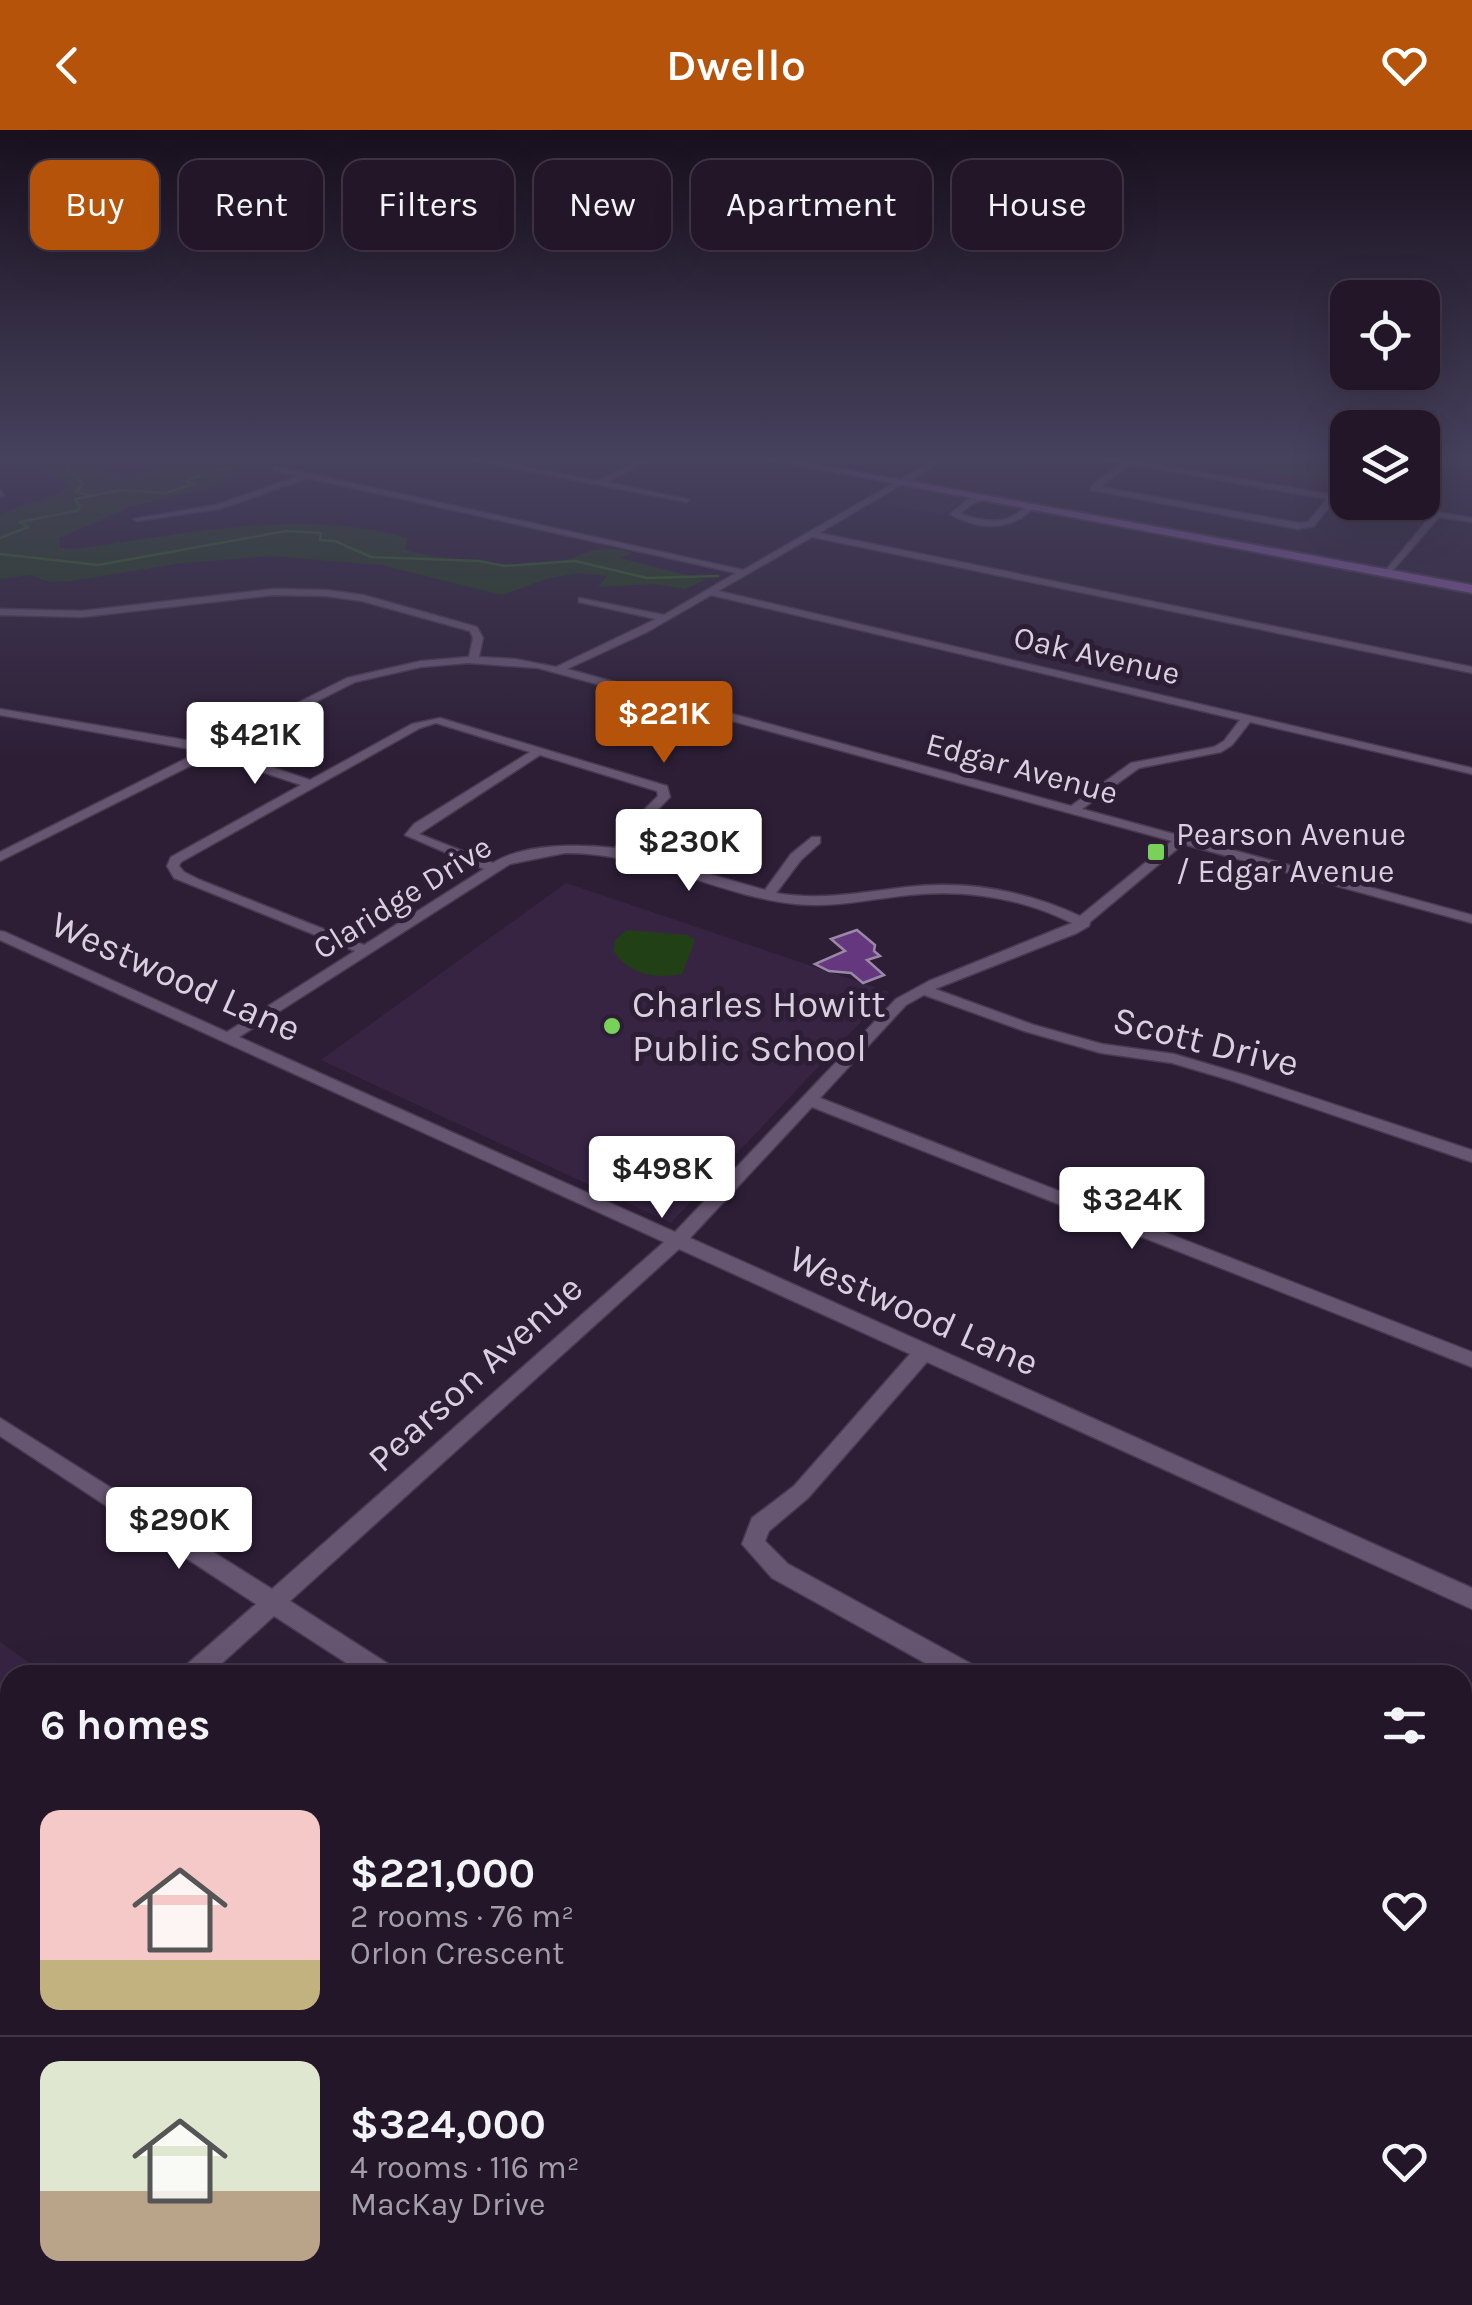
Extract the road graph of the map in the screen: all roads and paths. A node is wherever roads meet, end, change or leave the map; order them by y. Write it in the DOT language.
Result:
graph roads {
  1 [pos="677,558"];
  2 [pos="768,558"];
  3 [pos="925,558"];
  4 [pos="1323,558"];
  5 [pos="1401,558"];
  6 [pos="1391,570"];
  7 [pos="742,572"];
  8 [pos="1472,586"];
  9 [pos="709,592"];
  10 [pos="582,600"];
  11 [pos="0,612"];
  12 [pos="665,618"];
  13 [pos="474,658"];
  14 [pos="558,670"];
  15 [pos="1472,670"];
  16 [pos="0,712"];
  17 [pos="1247,718"];
  18 [pos="213,749"];
  19 [pos="541,750"];
  20 [pos="1472,771"];
  21 [pos="312,785"];
  22 [pos="1074,810"];
  23 [pos="816,840"];
  24 [pos="1181,840"];
  25 [pos="620,850"];
  26 [pos="0,857"];
  27 [pos="494,868"];
  28 [pos="768,895"];
  29 [pos="1472,919"];
  30 [pos="1084,923"];
  31 [pos="0,935"];
  32 [pos="366,950"];
  33 [pos="924,990"];
  34 [pos="229,1037"];
  35 [pos="810,1100"];
  36 [pos="1472,1156"];
  37 [pos="676,1242"];
  38 [pos="924,1352"];
  39 [pos="1472,1360"];
  40 [pos="0,1426"];
  41 [pos="1472,1599"];
  42 [pos="274,1604"];
  43 [pos="204,1665"];
  44 [pos="369,1665"];
  45 [pos="951,1665"];
  1 -- 7 [label="street"];
  2 -- 7 [label="street"];
  3 -- 15 [label="street"];
  4 -- 6 [label="main road"];
  5 -- 6 [label="street"];
  6 -- 8 [label="main road"];
  7 -- 9 [label="street"];
  9 -- 12 [label="street"];
  9 -- 17 [label="street, Oak Avenue"];
  10 -- 12 [label="street"];
  11 -- 13 [label="street"];
  12 -- 14 [label="street"];
  13 -- 14 [label="street, Edgar Avenue"];
  13 -- 18 [label="street, Edgar Avenue"];
  14 -- 22 [label="street, Edgar Avenue"];
  16 -- 18 [label="street"];
  17 -- 20 [label="street, Oak Avenue"];
  17 -- 22 [label="street"];
  18 -- 21 [label="street"];
  18 -- 26 [label="street, Edgar Avenue"];
  19 -- 21 [label="street"];
  19 -- 25 [label="street"];
  19 -- 27 [label="street"];
  21 -- 32 [label="street"];
  22 -- 24 [label="street, Edgar Avenue"];
  23 -- 28 [label="street"];
  24 -- 29 [label="street, Edgar Avenue"];
  24 -- 30 [label="street, Pearson Avenue"];
  25 -- 27 [label="street, Claridge Drive"];
  25 -- 28 [label="street, Claridge Drive"];
  27 -- 32 [label="street, Claridge Drive"];
  28 -- 30 [label="street, Claridge Drive"];
  30 -- 33 [label="street, Pearson Avenue"];
  31 -- 34 [label="street, Westwood Lane"];
  32 -- 34 [label="street, Claridge Drive"];
  33 -- 35 [label="street, Pearson Avenue"];
  33 -- 36 [label="street, Scott Drive"];
  34 -- 37 [label="street, Westwood Lane"];
  35 -- 37 [label="street, Pearson Avenue"];
  35 -- 39 [label="street"];
  37 -- 38 [label="street, Westwood Lane"];
  37 -- 42 [label="street, Pearson Avenue"];
  38 -- 41 [label="street, Westwood Lane"];
  38 -- 45 [label="street"];
  40 -- 42 [label="street"];
  42 -- 43 [label="street, Pearson Avenue"];
  42 -- 44 [label="street"];
}
